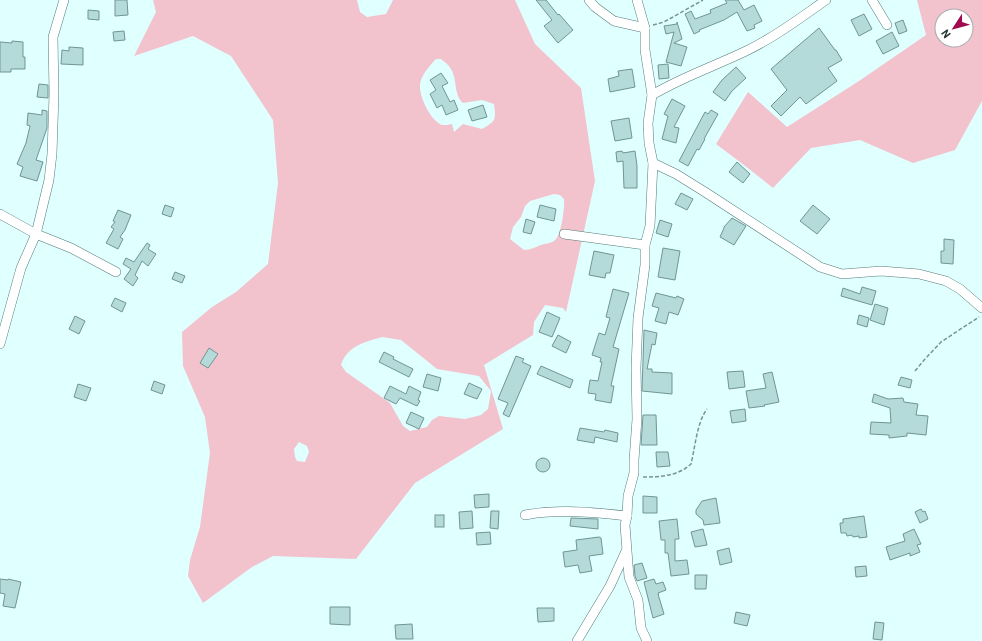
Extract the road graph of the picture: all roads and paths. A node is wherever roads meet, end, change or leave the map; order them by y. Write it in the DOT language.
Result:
graph roads {
  1 [pos="64,0"];
  2 [pos="589,0"];
  3 [pos="637,0"];
  4 [pos="703,0"];
  5 [pos="826,0"];
  6 [pos="872,0"];
  7 [pos="887,25"];
  8 [pos="645,28"];
  9 [pos="652,95"];
  10 [pos="653,163"];
  11 [pos="0,214"];
  12 [pos="36,234"];
  13 [pos="564,234"];
  14 [pos="645,245"];
  15 [pos="116,272"];
  16 [pos="982,308"];
  17 [pos="982,315"];
  18 [pos="0,344"];
  19 [pos="915,371"];
  20 [pos="707,409"];
  21 [pos="634,473"];
  22 [pos="525,515"];
  23 [pos="627,516"];
  24 [pos="626,550"];
  25 [pos="577,641"];
  26 [pos="647,641"];
  1 -- 12 [label="street"];
  2 -- 8 [label="street"];
  3 -- 8 [label="street"];
  4 -- 8 [label="path"];
  5 -- 9 [label="street"];
  6 -- 7 [label="street"];
  8 -- 9 [label="street"];
  9 -- 10 [label="street"];
  10 -- 14 [label="street"];
  10 -- 16 [label="street"];
  11 -- 12 [label="street"];
  12 -- 15 [label="street"];
  12 -- 18 [label="street"];
  13 -- 14 [label="street"];
  14 -- 21 [label="street"];
  17 -- 19 [label="path"];
  20 -- 21 [label="path"];
  21 -- 23 [label="street"];
  22 -- 23 [label="street"];
  23 -- 24 [label="street"];
  24 -- 25 [label="street"];
  24 -- 26 [label="street"];
}
